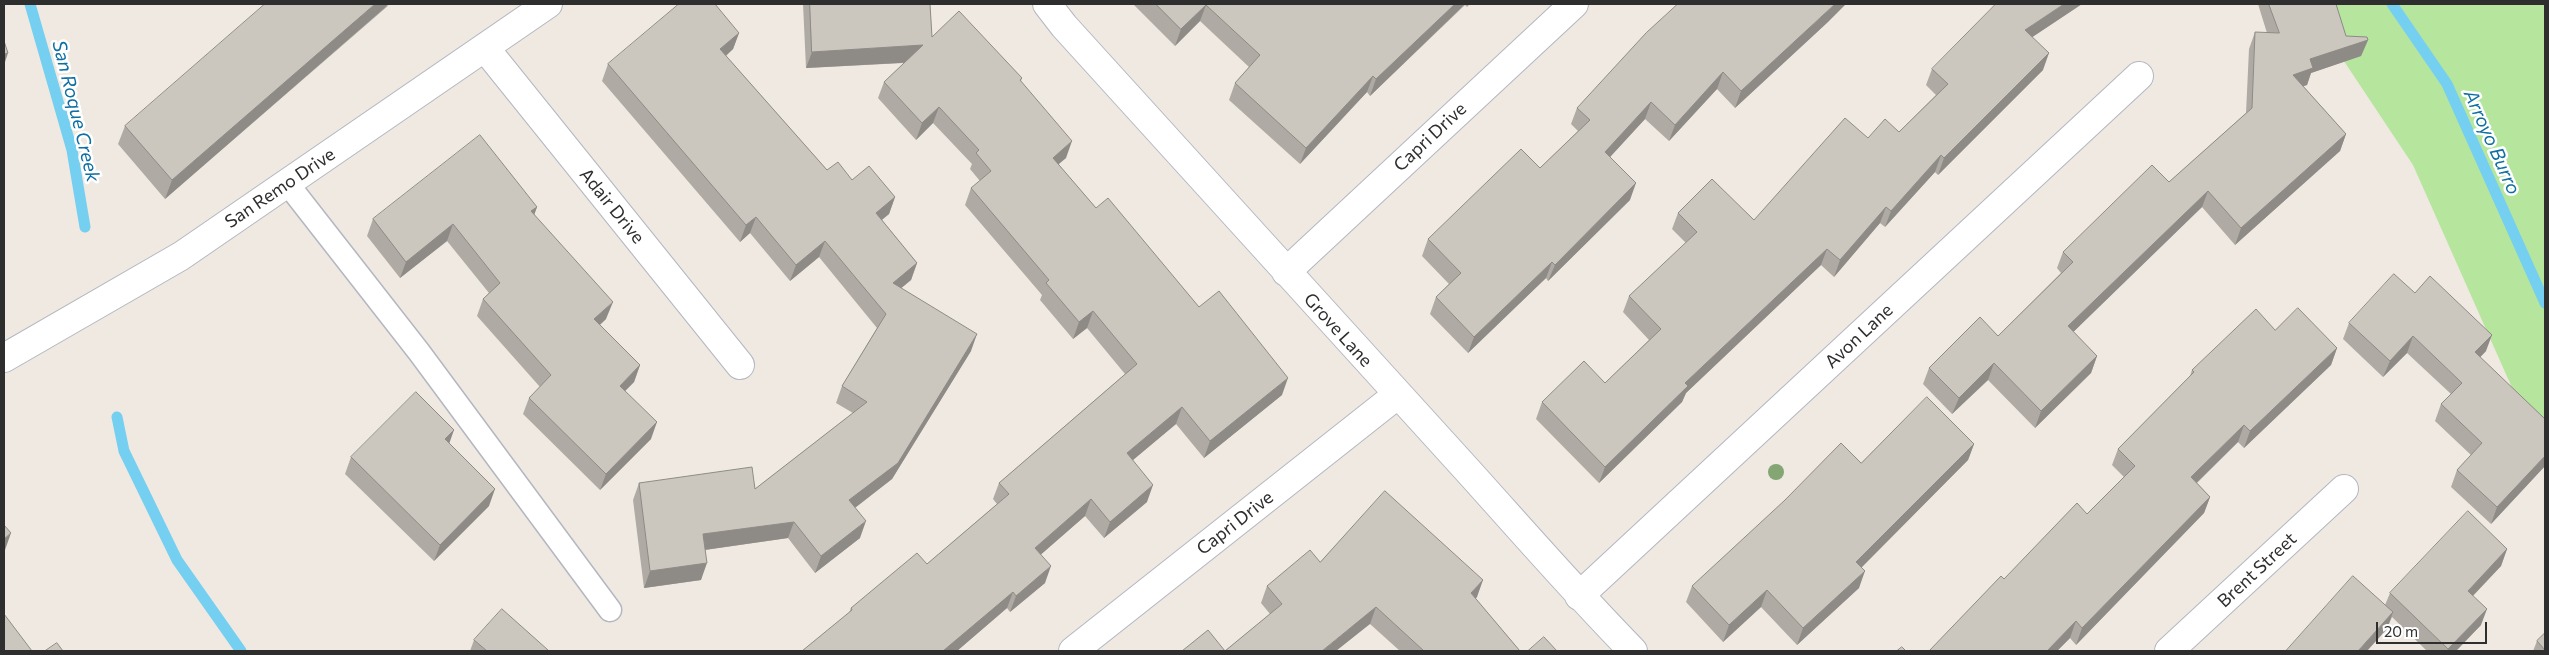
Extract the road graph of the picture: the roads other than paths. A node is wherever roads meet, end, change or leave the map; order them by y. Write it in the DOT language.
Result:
graph roads {
  1 [pos="1047,4"];
  2 [pos="1574,4"];
  3 [pos="537,7"];
  4 [pos="486,48"];
  5 [pos="2139,76"];
  6 [pos="287,183"];
  7 [pos="1286,272"];
  8 [pos="4,358"];
  9 [pos="740,365"];
  10 [pos="1397,395"];
  11 [pos="2344,489"];
  12 [pos="1579,596"];
  13 [pos="610,610"];
  14 [pos="1073,651"];
  15 [pos="1634,651"];
  16 [pos="2170,651"];
  1 -- 7 [label="street, Grove Lane"];
  2 -- 7 [label="street, Capri Drive"];
  3 -- 4 [label="street, San Remo Drive"];
  4 -- 6 [label="street, San Remo Drive"];
  4 -- 9 [label="street, Adair Drive"];
  5 -- 12 [label="street, Avon Lane"];
  6 -- 8 [label="street, San Remo Drive"];
  6 -- 13 [label="lane"];
  7 -- 10 [label="street, Grove Lane"];
  10 -- 12 [label="street, Grove Lane"];
  10 -- 14 [label="street, Capri Drive"];
  11 -- 16 [label="street, Brent Street"];
  12 -- 15 [label="street, Grove Lane"];
}
